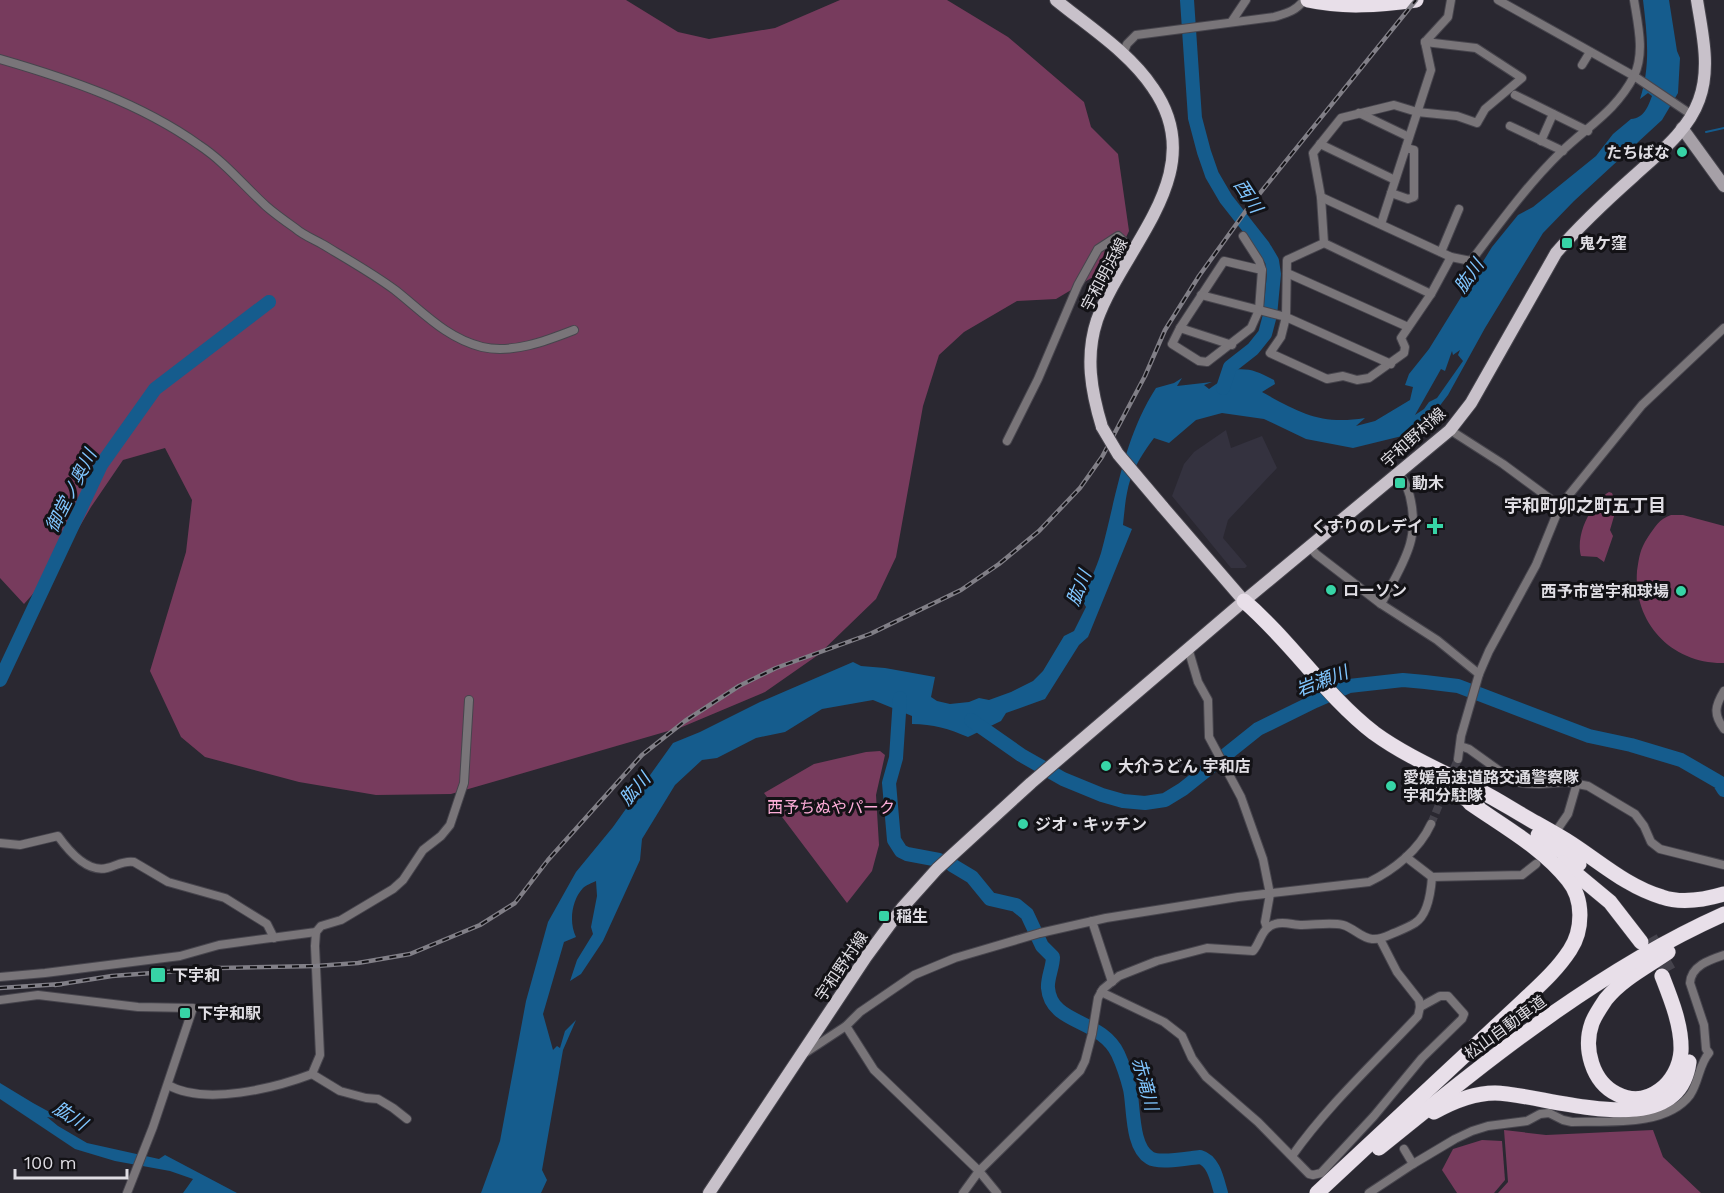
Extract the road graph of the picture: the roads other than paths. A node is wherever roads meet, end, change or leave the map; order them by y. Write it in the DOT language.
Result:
graph roads {
  1 [pos="1056,0"];
  2 [pos="1246,0"];
  3 [pos="1306,0"];
  4 [pos="1416,0"];
  5 [pos="1451,0"];
  6 [pos="1498,0"];
  7 [pos="1634,0"];
  8 [pos="1697,0"];
  9 [pos="1232,21"];
  10 [pos="1425,42"];
  11 [pos="1590,52"];
  12 [pos="1123,54"];
  13 [pos="0,59"];
  14 [pos="1582,65"];
  15 [pos="1635,77"];
  16 [pos="1515,95"];
  17 [pos="1417,112"];
  18 [pos="1359,114"];
  19 [pos="1553,114"];
  20 [pos="1692,114"];
  21 [pos="1510,126"];
  22 [pos="1682,128"];
  23 [pos="1588,131"];
  24 [pos="1409,137"];
  25 [pos="1541,141"];
  26 [pos="1320,144"];
  27 [pos="1406,148"];
  28 [pos="1563,151"];
  29 [pos="1395,180"];
  30 [pos="1724,186"];
  31 [pos="1391,193"];
  32 [pos="1321,197"];
  33 [pos="1460,209"];
  34 [pos="1381,224"];
  35 [pos="1243,236"];
  36 [pos="1324,243"];
  37 [pos="1134,251"];
  38 [pos="1440,252"];
  39 [pos="1451,257"];
  40 [pos="1262,270"];
  41 [pos="1287,273"];
  42 [pos="1431,294"];
  43 [pos="1201,295"];
  44 [pos="1262,311"];
  45 [pos="1286,317"];
  46 [pos="1408,327"];
  47 [pos="1180,328"];
  48 [pos="1724,328"];
  49 [pos="574,330"];
  50 [pos="1232,345"];
  51 [pos="1391,364"];
  52 [pos="1450,430"];
  53 [pos="1007,441"];
  54 [pos="1398,473"];
  55 [pos="1560,506"];
  56 [pos="1309,546"];
  57 [pos="1244,601"];
  58 [pos="1382,604"];
  59 [pos="1188,648"];
  60 [pos="1478,678"];
  61 [pos="1724,691"];
  62 [pos="469,700"];
  63 [pos="1365,727"];
  64 [pos="1724,729"];
  65 [pos="1460,747"];
  66 [pos="1458,759"];
  67 [pos="1432,767"];
  68 [pos="1577,783"];
  69 [pos="1470,802"];
  70 [pos="1431,824"];
  71 [pos="1559,827"];
  72 [pos="0,843"];
  73 [pos="1406,857"];
  74 [pos="1536,864"];
  75 [pos="1724,866"];
  76 [pos="1432,877"];
  77 [pos="1270,894"];
  78 [pos="1724,894"];
  79 [pos="1724,915"];
  80 [pos="1092,921"];
  81 [pos="1267,928"];
  82 [pos="316,932"];
  83 [pos="274,938"];
  84 [pos="1380,939"];
  85 [pos="1724,955"];
  86 [pos="0,977"];
  87 [pos="1112,982"];
  88 [pos="1101,992"];
  89 [pos="0,1000"];
  90 [pos="1420,1007"];
  91 [pos="846,1026"];
  92 [pos="800,1056"];
  93 [pos="312,1074"];
  94 [pos="168,1085"];
  95 [pos="1374,1116"];
  96 [pos="407,1119"];
  97 [pos="1382,1125"];
  98 [pos="1407,1126"];
  99 [pos="1404,1149"];
  100 [pos="1292,1156"];
  101 [pos="1413,1164"];
  102 [pos="979,1172"];
  103 [pos="127,1193"];
  104 [pos="709,1193"];
  105 [pos="963,1193"];
  106 [pos="997,1193"];
  107 [pos="1317,1193"];
  108 [pos="1323,1193"];
  109 [pos="1369,1193"];
  1 -- 12 [label="main road, 宇和明浜線"];
  2 -- 9 [label="street"];
  3 -- 4 [label="highway"];
  3 -- 9 [label="street"];
  5 -- 10 [label="street"];
  6 -- 11 [label="street"];
  7 -- 15 [label="street"];
  8 -- 20 [label="main road, 宇和野村線"];
  9 -- 12 [label="street"];
  10 -- 17 [label="street"];
  10 -- 17 [label="street"];
  11 -- 14 [label="street"];
  11 -- 15 [label="street"];
  12 -- 37 [label="main road, 宇和明浜線"];
  13 -- 49 [label="street"];
  15 -- 20 [label="street"];
  15 -- 23 [label="street"];
  16 -- 19 [label="street"];
  17 -- 18 [label="street"];
  17 -- 24 [label="street"];
  18 -- 24 [label="street"];
  18 -- 26 [label="street"];
  19 -- 23 [label="street"];
  19 -- 25 [label="street"];
  20 -- 22 [label="main road, 宇和野村線"];
  21 -- 25 [label="street"];
  22 -- 30 [label="main road"];
  22 -- 52 [label="main road, 宇和野村線"];
  23 -- 28 [label="street"];
  24 -- 27 [label="street"];
  25 -- 28 [label="street"];
  26 -- 29 [label="street"];
  26 -- 32 [label="street"];
  27 -- 29 [label="street"];
  27 -- 31 [label="street"];
  28 -- 39 [label="street"];
  29 -- 31 [label="street"];
  31 -- 34 [label="street"];
  32 -- 34 [label="street"];
  32 -- 36 [label="street"];
  33 -- 38 [label="street"];
  34 -- 38 [label="street"];
  35 -- 40 [label="street"];
  36 -- 41 [label="street"];
  36 -- 42 [label="street"];
  37 -- 53 [label="street"];
  37 -- 57 [label="main road, 宇和明浜線, bridge"];
  38 -- 39 [label="street"];
  39 -- 42 [label="street"];
  40 -- 43 [label="street"];
  40 -- 44 [label="street"];
  41 -- 45 [label="street"];
  41 -- 46 [label="street"];
  42 -- 46 [label="street"];
  43 -- 44 [label="street"];
  43 -- 47 [label="street"];
  44 -- 45 [label="street"];
  44 -- 50 [label="street"];
  45 -- 51 [label="street"];
  45 -- 51 [label="street"];
  46 -- 51 [label="street"];
  47 -- 50 [label="street"];
  47 -- 50 [label="street"];
  48 -- 55 [label="street"];
  52 -- 54 [label="main road, 宇和野村線"];
  52 -- 55 [label="street"];
  54 -- 56 [label="main road, 宇和野村線"];
  54 -- 58 [label="street"];
  55 -- 60 [label="street"];
  56 -- 57 [label="main road, 宇和野村線"];
  56 -- 58 [label="street"];
  57 -- 59 [label="main road, 宇和野村線"];
  57 -- 63 [label="highway"];
  58 -- 60 [label="street"];
  59 -- 77 [label="street"];
  59 -- 92 [label="main road, 宇和野村線"];
  60 -- 65 [label="street"];
  61 -- 64 [label="street"];
  62 -- 82 [label="street"];
  63 -- 67 [label="highway"];
  63 -- 69 [label="highway"];
  65 -- 66 [label="street"];
  65 -- 68 [label="street"];
  67 -- 69 [label="highway"];
  67 -- 78 [label="highway"];
  68 -- 71 [label="street"];
  68 -- 75 [label="street"];
  69 -- 107 [label="highway"];
  70 -- 73 [label="street"];
  72 -- 83 [label="street"];
  73 -- 76 [label="street"];
  73 -- 77 [label="street"];
  74 -- 76 [label="street"];
  76 -- 84 [label="street"];
  77 -- 80 [label="street"];
  77 -- 81 [label="street"];
  79 -- 98 [label="highway, 松山自動車道"];
  79 -- 98 [label="highway"];
  80 -- 87 [label="street"];
  80 -- 91 [label="street"];
  81 -- 84 [label="street"];
  81 -- 87 [label="street"];
  82 -- 83 [label="street"];
  82 -- 93 [label="street"];
  83 -- 86 [label="street"];
  84 -- 90 [label="street"];
  85 -- 101 [label="street"];
  87 -- 88 [label="street"];
  88 -- 100 [label="street"];
  88 -- 102 [label="street"];
  89 -- 94 [label="street"];
  90 -- 95 [label="street"];
  90 -- 100 [label="street"];
  91 -- 92 [label="street"];
  91 -- 102 [label="street"];
  92 -- 104 [label="main road, 宇和野村線"];
  93 -- 94 [label="street"];
  93 -- 96 [label="street"];
  94 -- 103 [label="street"];
  95 -- 97 [label="street"];
  95 -- 100 [label="street"];
  98 -- 108 [label="highway, 松山自動車道"];
  99 -- 101 [label="street"];
  101 -- 109 [label="street"];
  102 -- 105 [label="street"];
  102 -- 106 [label="street"];
}
